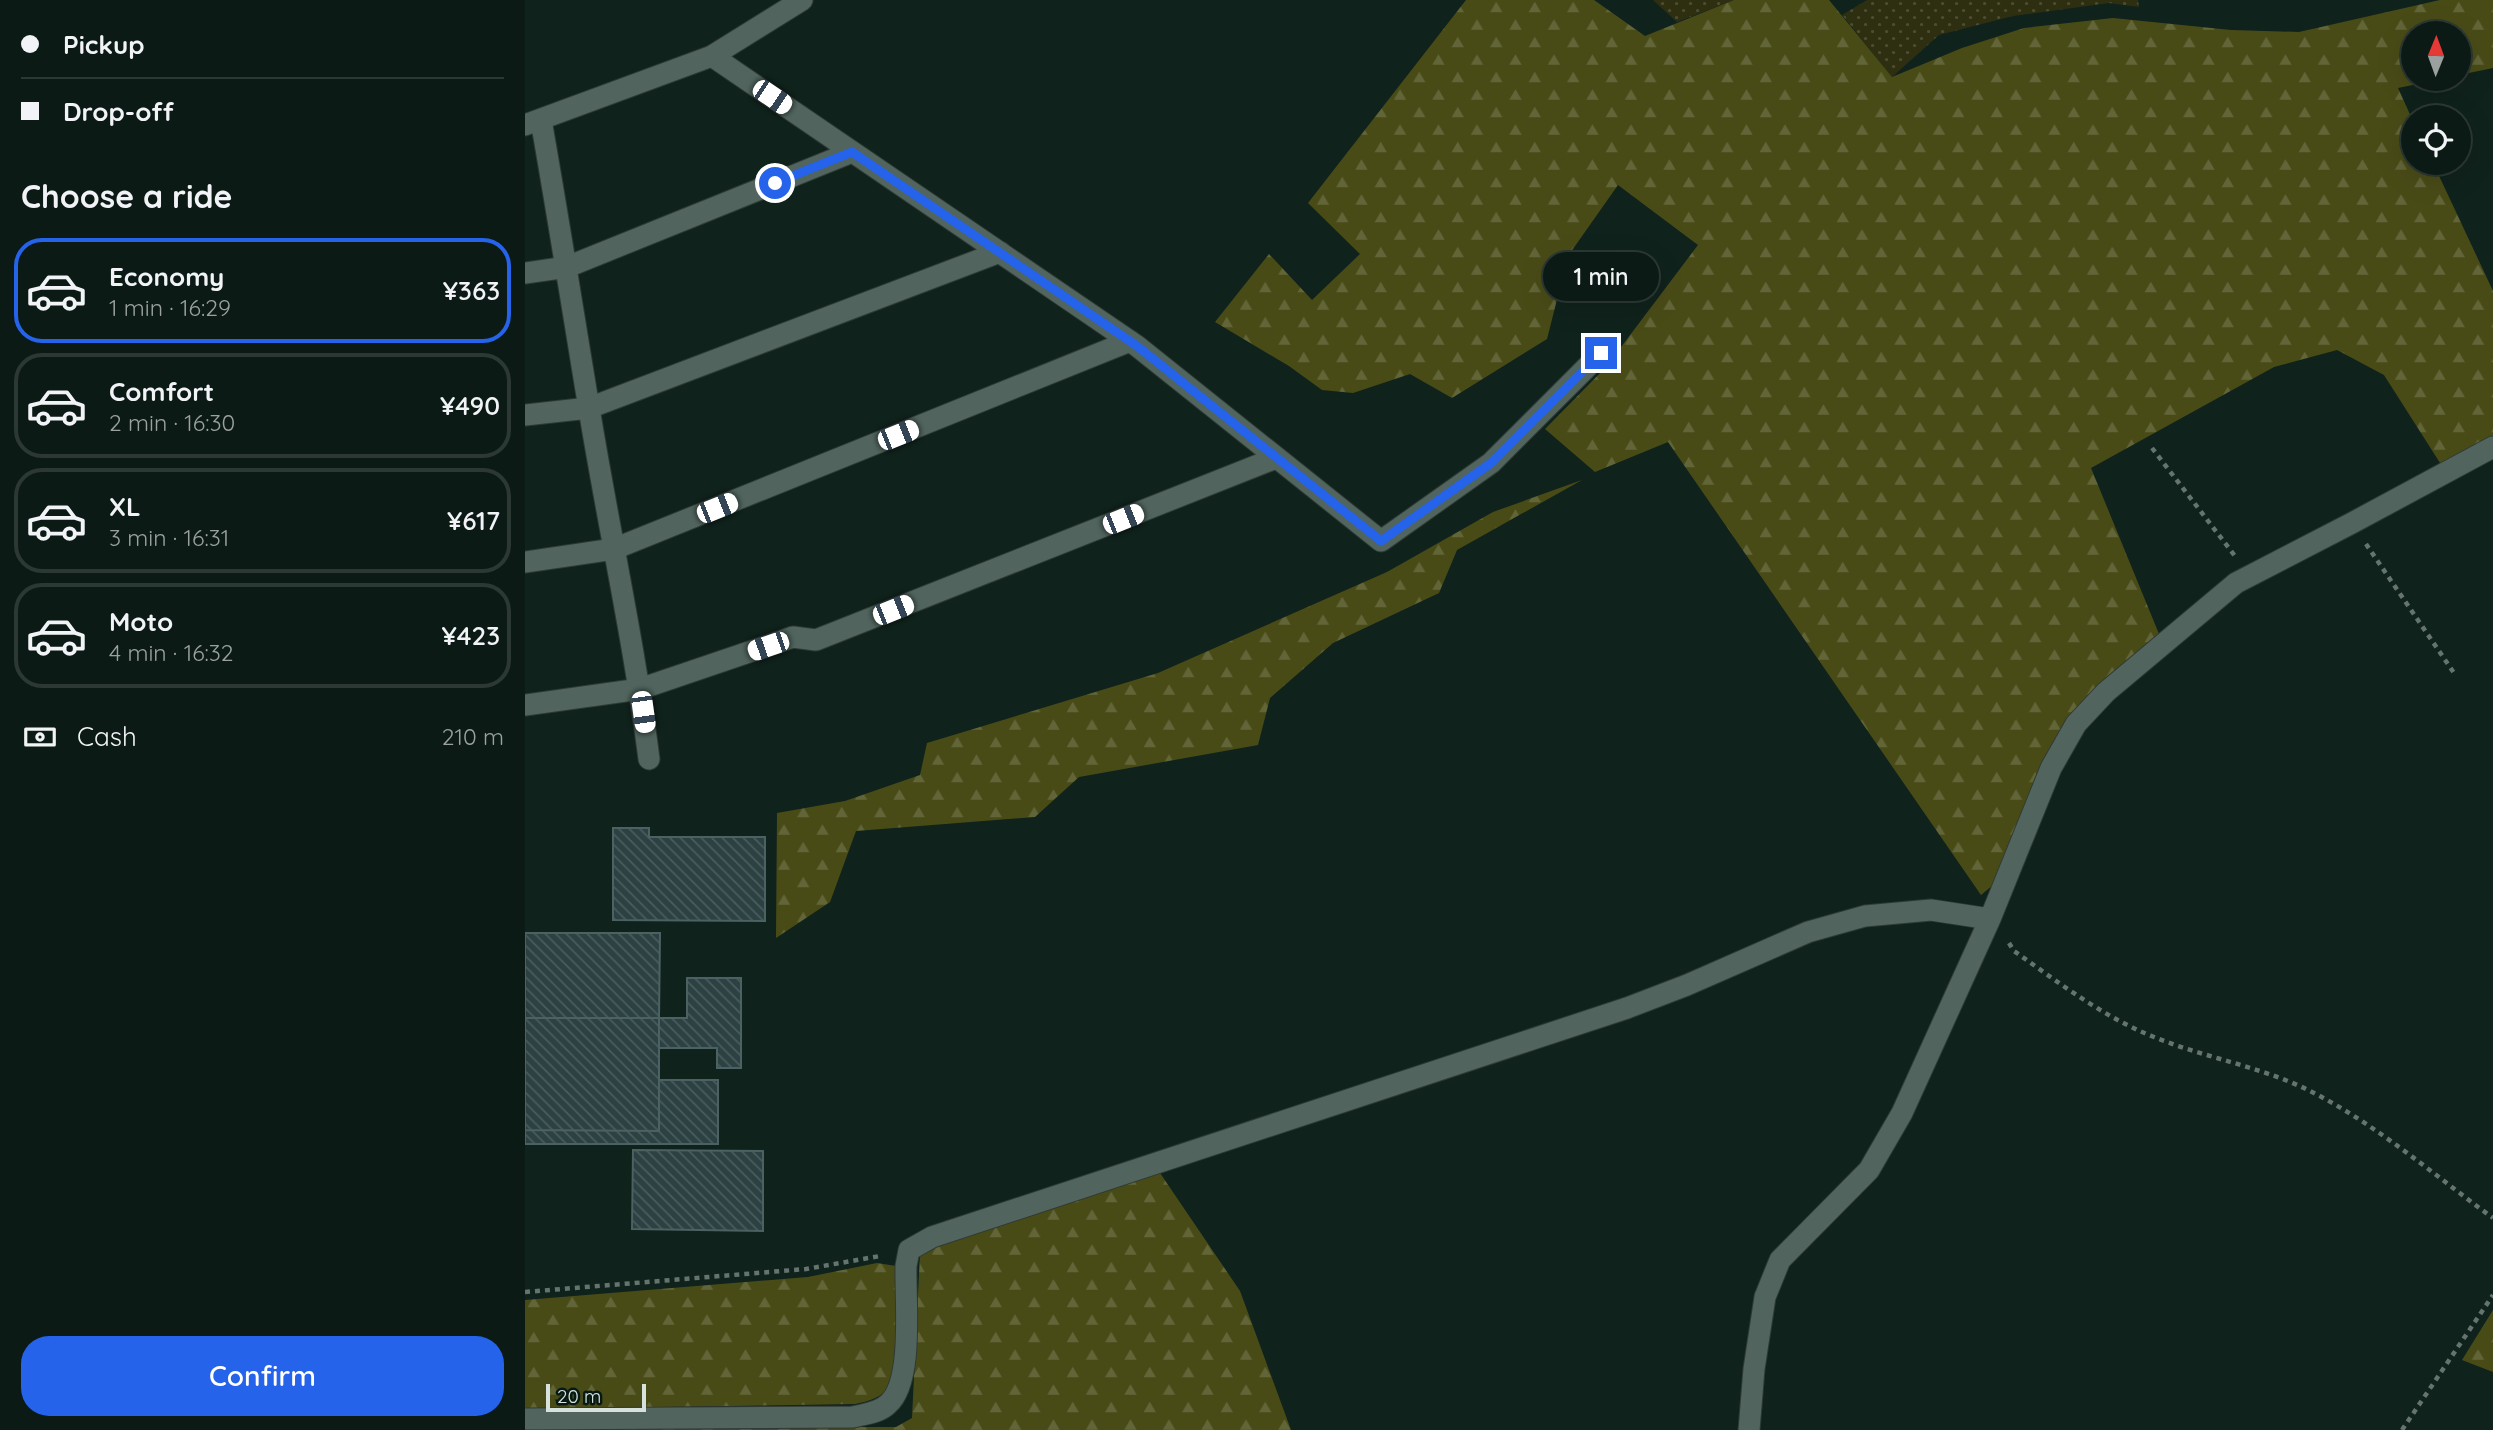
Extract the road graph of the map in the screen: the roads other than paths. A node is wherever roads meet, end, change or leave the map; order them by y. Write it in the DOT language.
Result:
graph roads {
  1 [pos="802,0"];
  2 [pos="712,56"];
  3 [pos="533,123"];
  4 [pos="852,152"];
  5 [pos="1000,253"];
  6 [pos="567,267"];
  7 [pos="525,273"];
  8 [pos="1130,341"];
  9 [pos="1601,353"];
  10 [pos="589,408"];
  11 [pos="525,415"];
  12 [pos="2493,447"];
  13 [pos="1276,458"];
  14 [pos="614,549"];
  15 [pos="525,562"];
  16 [pos="640,689"];
  17 [pos="525,705"];
  18 [pos="649,759"];
  19 [pos="1990,919"];
  20 [pos="525,1419"];
  21 [pos="1749,1430"];
  1 -- 2 [label="street"];
  2 -- 3 [label="street"];
  2 -- 4 [label="street"];
  3 -- 6 [label="street"];
  4 -- 5 [label="street"];
  4 -- 6 [label="street"];
  5 -- 8 [label="street"];
  5 -- 10 [label="street"];
  6 -- 7 [label="street"];
  6 -- 10 [label="street"];
  8 -- 13 [label="street"];
  8 -- 14 [label="street"];
  9 -- 13 [label="street"];
  10 -- 11 [label="street"];
  10 -- 14 [label="street"];
  12 -- 19 [label="street"];
  13 -- 16 [label="street"];
  14 -- 15 [label="street"];
  14 -- 16 [label="street"];
  16 -- 17 [label="street"];
  16 -- 18 [label="street"];
  19 -- 20 [label="street"];
  19 -- 21 [label="street"];
}
